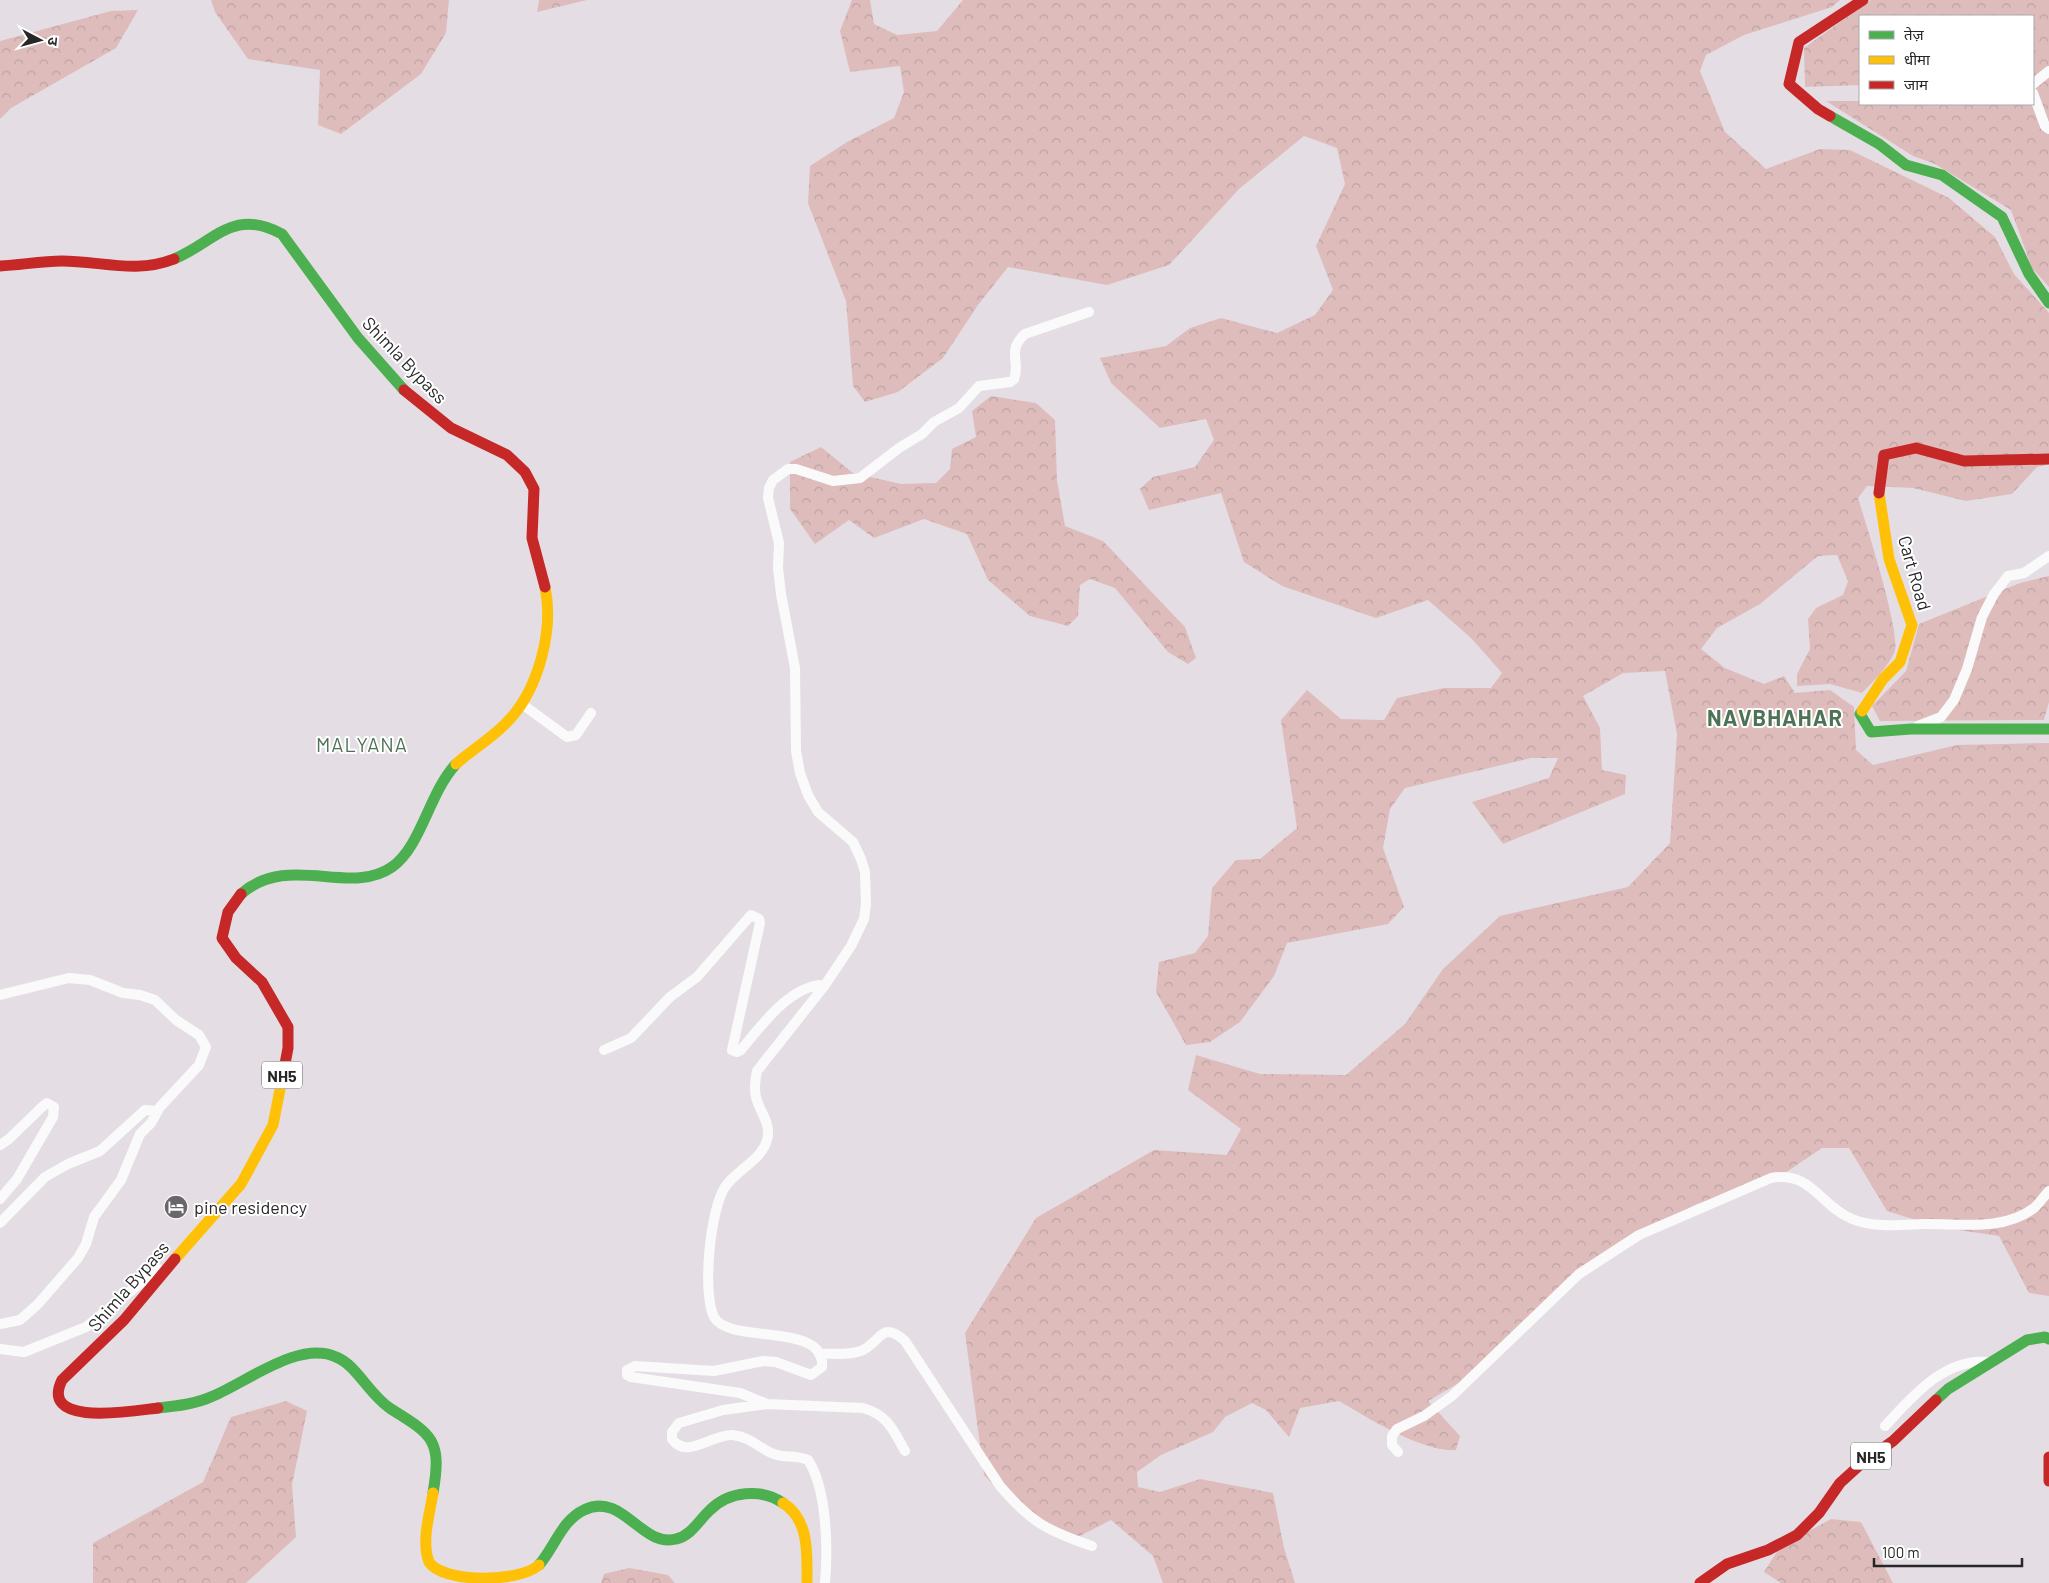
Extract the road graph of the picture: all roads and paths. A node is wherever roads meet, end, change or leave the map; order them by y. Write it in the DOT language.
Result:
graph roads {
  1 [pos="1863,0"];
  2 [pos="2049,71"];
  3 [pos="2034,83"];
  4 [pos="2034,96"];
  5 [pos="2049,129"];
  6 [pos="0,266"];
  7 [pos="2049,303"];
  8 [pos="1089,312"];
  9 [pos="2049,459"];
  10 [pos="2049,556"];
  11 [pos="522,704"];
  12 [pos="591,713"];
  13 [pos="2049,728"];
  14 [pos="1911,729"];
  15 [pos="825,985"];
  16 [pos="0,995"];
  17 [pos="604,1050"];
  18 [pos="157,1111"];
  19 [pos="0,1145"];
  20 [pos="2049,1191"];
  21 [pos="0,1199"];
  22 [pos="0,1223"];
  23 [pos="178,1256"];
  24 [pos="0,1324"];
  25 [pos="2049,1339"];
  26 [pos="0,1349"];
  27 [pos="819,1354"];
  28 [pos="1989,1362"];
  29 [pos="767,1404"];
  30 [pos="1885,1426"];
  31 [pos="905,1451"];
  32 [pos="1398,1452"];
  33 [pos="2049,1457"];
  34 [pos="2049,1480"];
  35 [pos="1092,1546"];
  36 [pos="475,1583"];
  37 [pos="807,1583"];
  38 [pos="825,1583"];
  39 [pos="1700,1583"];
  1 -- 7 [label="main road"];
  2 -- 3 [label="street"];
  4 -- 5 [label="street"];
  6 -- 11 [label="main road, Shimla Bypass / NH5"];
  8 -- 15 [label="street"];
  9 -- 14 [label="main road, Cart Road"];
  10 -- 14 [label="street"];
  11 -- 12 [label="street"];
  11 -- 23 [label="main road, Shimla Bypass / NH5"];
  13 -- 14 [label="main road, Cart Road"];
  15 -- 17 [label="street"];
  15 -- 27 [label="street"];
  16 -- 18 [label="street"];
  18 -- 22 [label="street"];
  18 -- 24 [label="street"];
  19 -- 21 [label="street"];
  20 -- 32 [label="street"];
  23 -- 26 [label="street"];
  23 -- 36 [label="main road, Shimla Bypass / NH5"];
  25 -- 28 [label="main road, NH5"];
  27 -- 29 [label="street"];
  27 -- 35 [label="street"];
  28 -- 30 [label="street"];
  28 -- 39 [label="main road, NH5"];
  29 -- 31 [label="street"];
  29 -- 38 [label="street"];
  33 -- 34 [label="main road"];
  36 -- 37 [label="main road, Shimla Bypass / NH5"];
}
